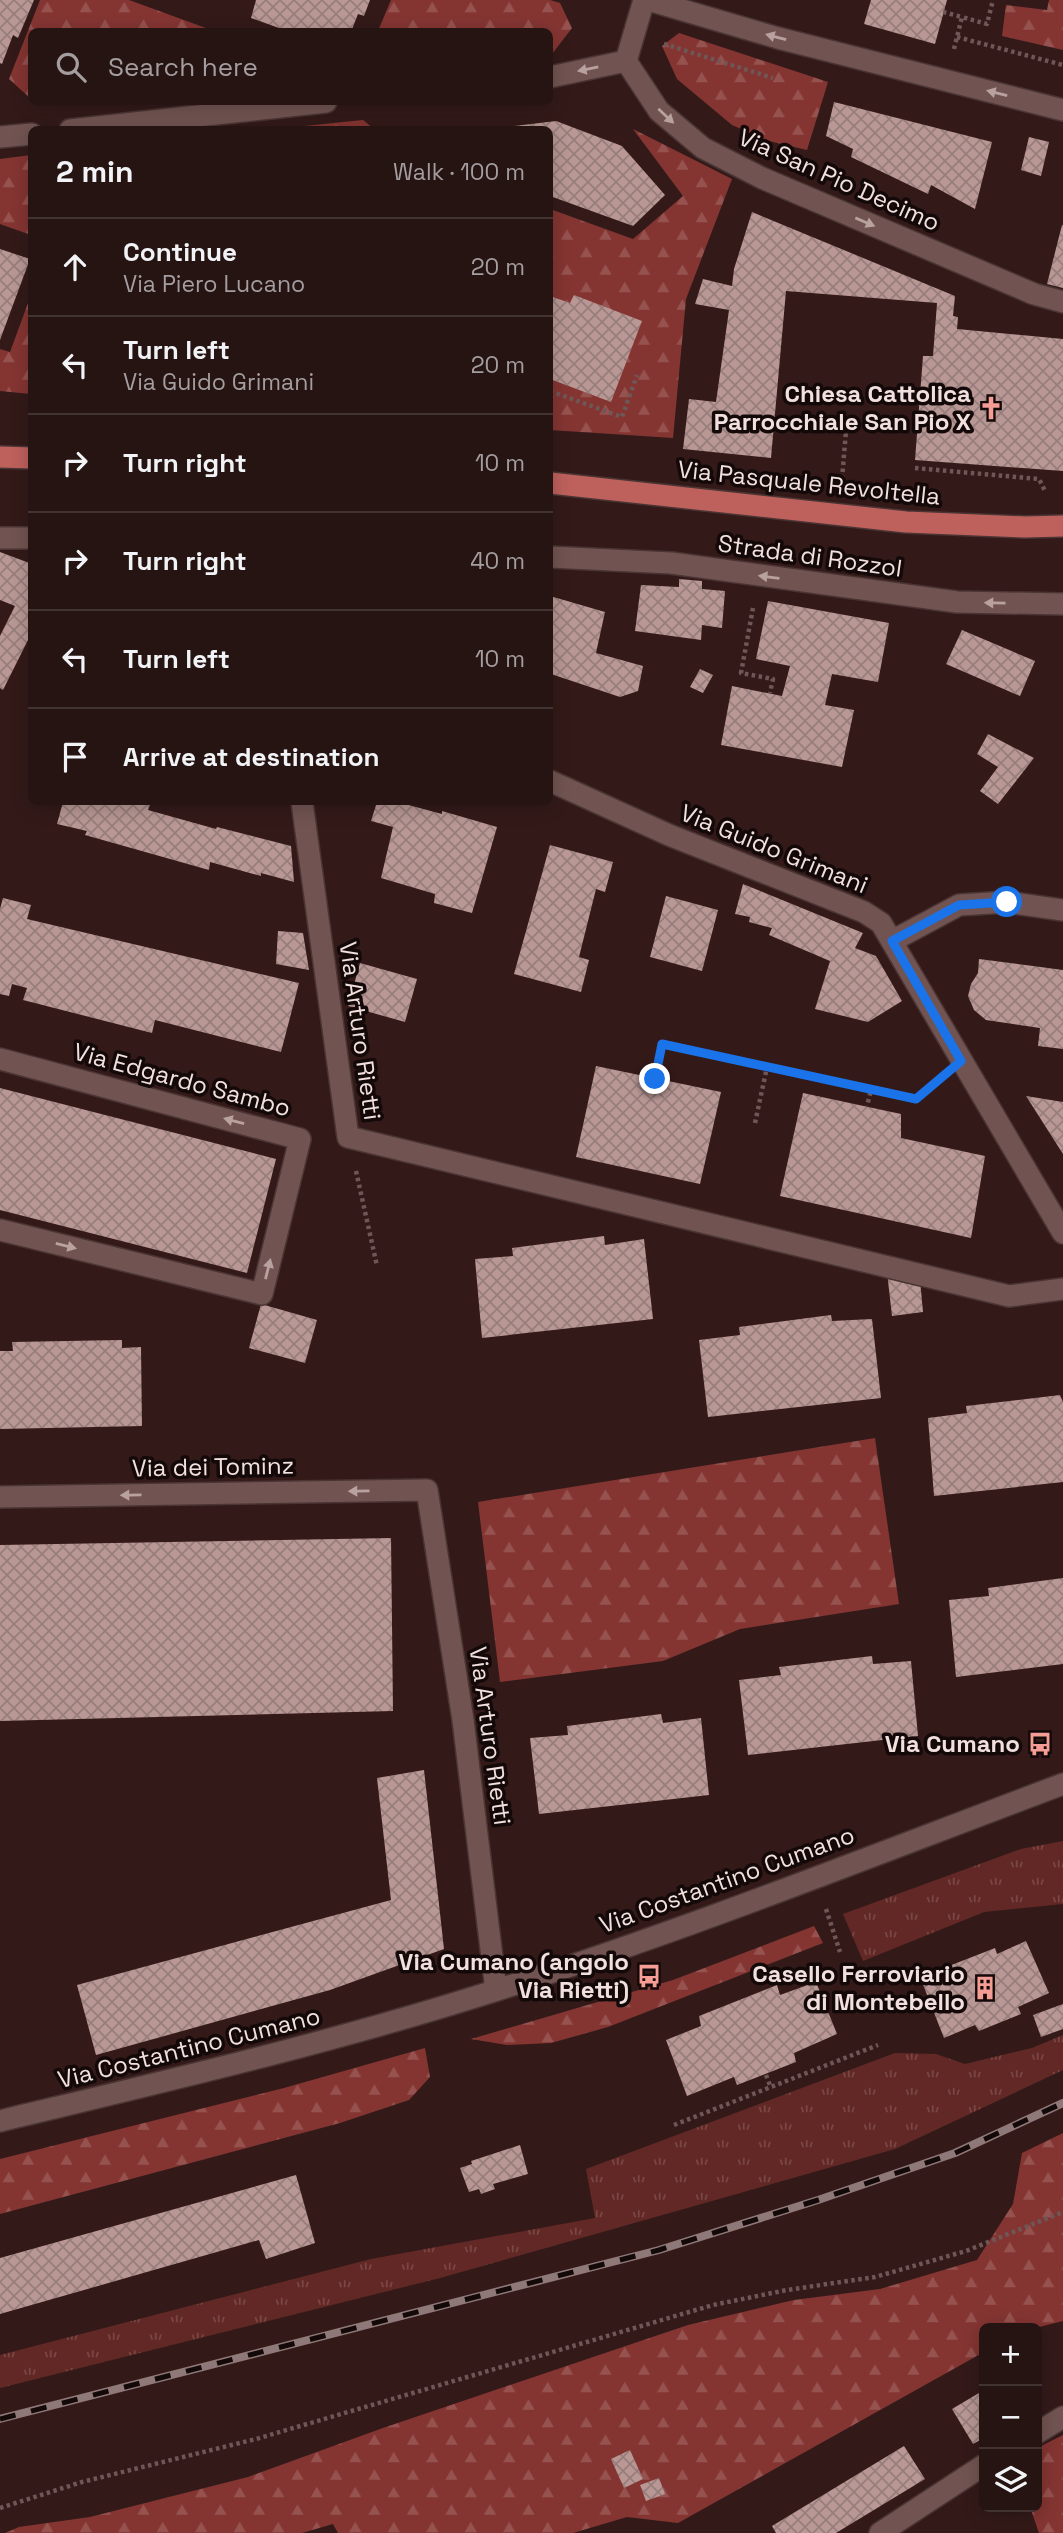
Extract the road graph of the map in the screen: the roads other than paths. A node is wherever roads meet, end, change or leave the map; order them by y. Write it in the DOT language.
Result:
graph roads {
  1 [pos="646,0"];
  2 [pos="626,61"];
  3 [pos="553,76"];
  4 [pos="299,105"];
  5 [pos="1063,110"];
  6 [pos="107,126"];
  7 [pos="28,134"];
  8 [pos="0,137"];
  9 [pos="1063,302"];
  10 [pos="0,457"];
  11 [pos="28,458"];
  12 [pos="553,483"];
  13 [pos="1063,526"];
  14 [pos="0,538"];
  15 [pos="28,538"];
  16 [pos="553,557"];
  17 [pos="1063,604"];
  18 [pos="553,782"];
  19 [pos="302,805"];
  20 [pos="1063,910"];
  21 [pos="892,941"];
  22 [pos="0,1059"];
  23 [pos="0,1230"];
  24 [pos="1063,1233"];
  25 [pos="1063,1289"];
  26 [pos="427,1490"];
  27 [pos="0,1497"];
  28 [pos="1063,1784"];
  29 [pos="496,1990"];
  30 [pos="0,2121"];
  31 [pos="1063,2417"];
  32 [pos="1042,2430"];
  33 [pos="979,2468"];
  34 [pos="880,2533"];
  1 -- 2 [label="street"];
  5 -- 1 [label="street, one-way"];
  2 -- 3 [label="street, one-way"];
  2 -- 9 [label="street, Via San Pio Decimo, one-way"];
  4 -- 6 [label="street"];
  7 -- 8 [label="street"];
  10 -- 11 [label="main road"];
  12 -- 13 [label="main road, Via Pasquale Revoltella"];
  14 -- 15 [label="street"];
  17 -- 16 [label="street, Strada di Rozzol, one-way"];
  18 -- 21 [label="street, Via Guido Grimani"];
  19 -- 25 [label="street, Via Arturo Rietti"];
  20 -- 21 [label="street"];
  21 -- 24 [label="street, Via Guido Grimani"];
  23 -- 22 [label="street, Via Edgardo Sambo, one-way"];
  26 -- 27 [label="street, Via dei Tominz, one-way"];
  26 -- 29 [label="street, Via Arturo Rietti"];
  28 -- 29 [label="street, Via Costantino Cumano"];
  29 -- 30 [label="street, Via Costantino Cumano"];
  31 -- 32 [label="street"];
  33 -- 34 [label="street"];
}
